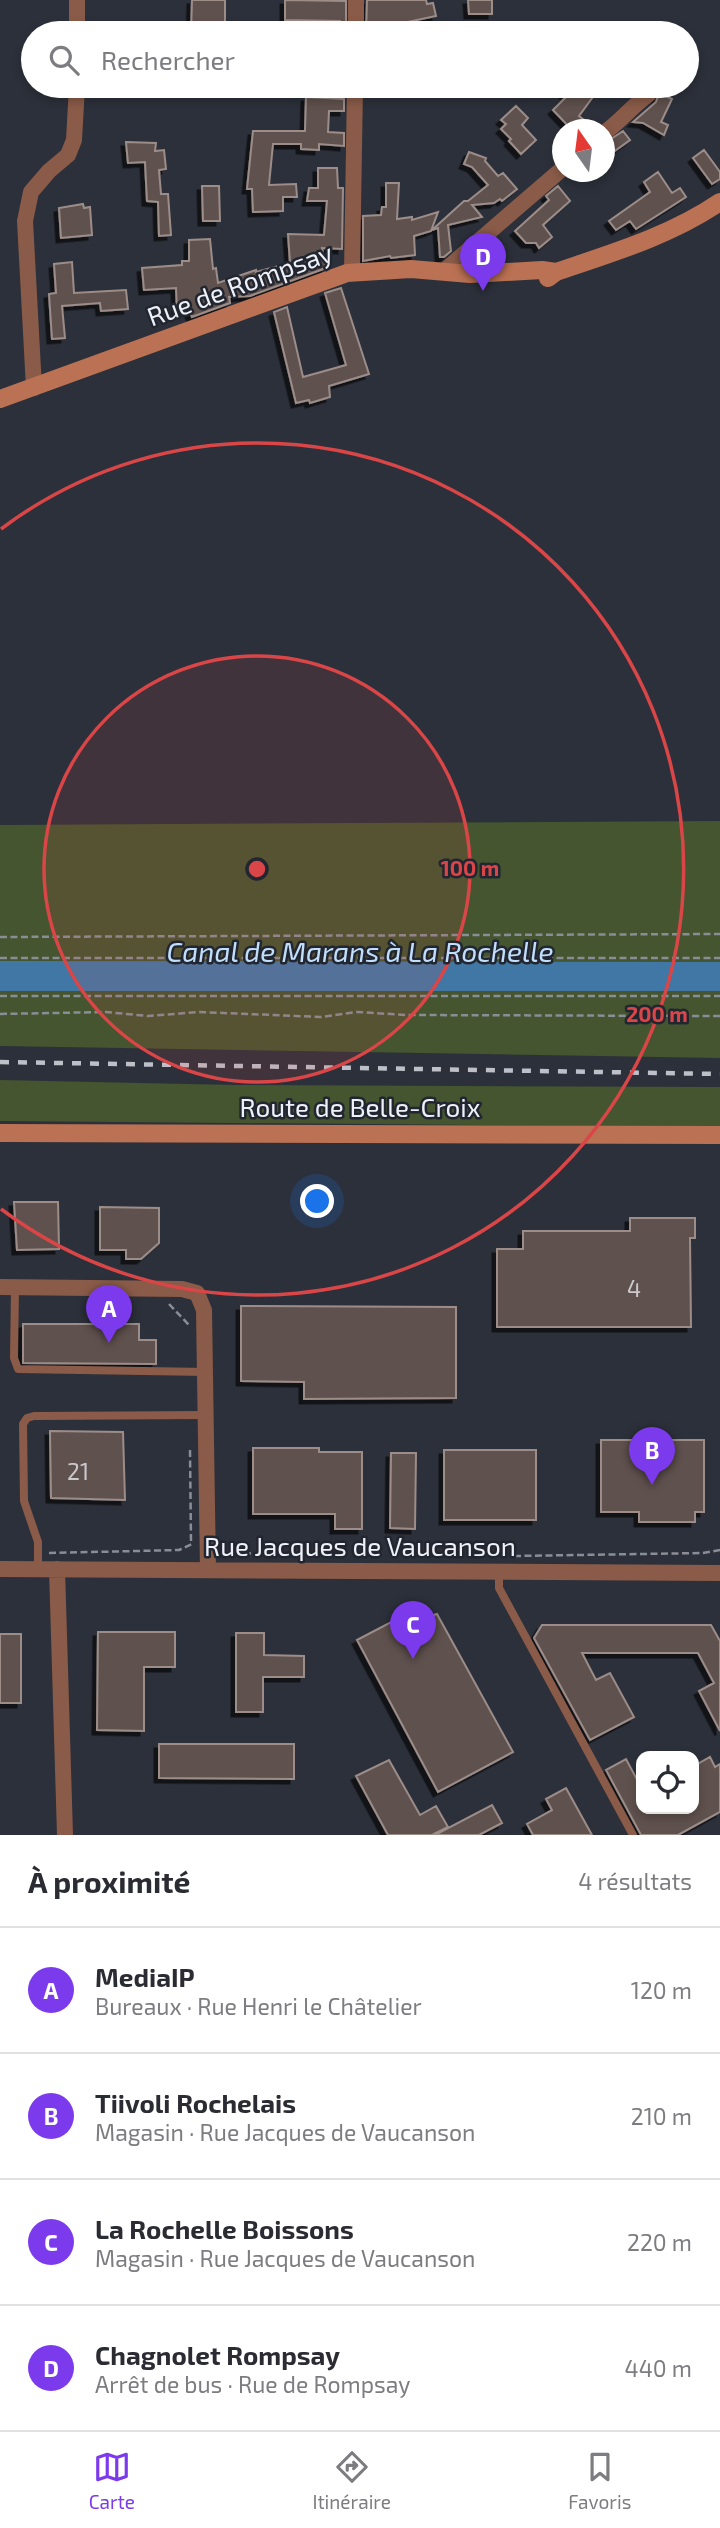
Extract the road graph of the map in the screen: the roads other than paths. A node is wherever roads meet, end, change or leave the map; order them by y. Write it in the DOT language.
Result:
graph roads {
  1 [pos="77,0"];
  2 [pos="356,0"];
  3 [pos="77,21"];
  4 [pos="356,21"];
  5 [pos="76,98"];
  6 [pos="355,98"];
  7 [pos="644,98"];
  8 [pos="615,125"];
  9 [pos="552,178"];
  10 [pos="720,202"];
  11 [pos="444,271"];
  12 [pos="352,272"];
  13 [pos="34,388"];
  14 [pos="0,399"];
  15 [pos="0,1133"];
  16 [pos="720,1135"];
  17 [pos="8,1287"];
  18 [pos="205,1372"];
  19 [pos="206,1415"];
  20 [pos="38,1561"];
  21 [pos="57,1569"];
  22 [pos="0,1570"];
  23 [pos="208,1570"];
  24 [pos="499,1572"];
  25 [pos="720,1573"];
  26 [pos="65,1835"];
  27 [pos="633,1835"];
  1 -- 3 [label="street"];
  2 -- 4 [label="street"];
  5 -- 13 [label="street"];
  6 -- 12 [label="street"];
  7 -- 8 [label="street"];
  9 -- 11 [label="street"];
  10 -- 11 [label="street, Rue de Rompsay"];
  11 -- 12 [label="street, Rue de Rompsay"];
  12 -- 13 [label="street, Rue de Rompsay"];
  13 -- 14 [label="street, Rue de Rompsay"];
  15 -- 16 [label="street, Route de Belle-Croix"];
  17 -- 18 [label="lane"];
  17 -- 18 [label="street"];
  18 -- 19 [label="street"];
  19 -- 20 [label="lane"];
  19 -- 23 [label="street"];
  20 -- 21 [label="street, Rue Jacques de Vaucanson"];
  20 -- 22 [label="street, Rue Jacques de Vaucanson"];
  21 -- 23 [label="street, Rue Jacques de Vaucanson"];
  21 -- 26 [label="street"];
  23 -- 24 [label="street, Rue Jacques de Vaucanson"];
  24 -- 25 [label="street, Rue Jacques de Vaucanson"];
  24 -- 27 [label="lane"];
}
